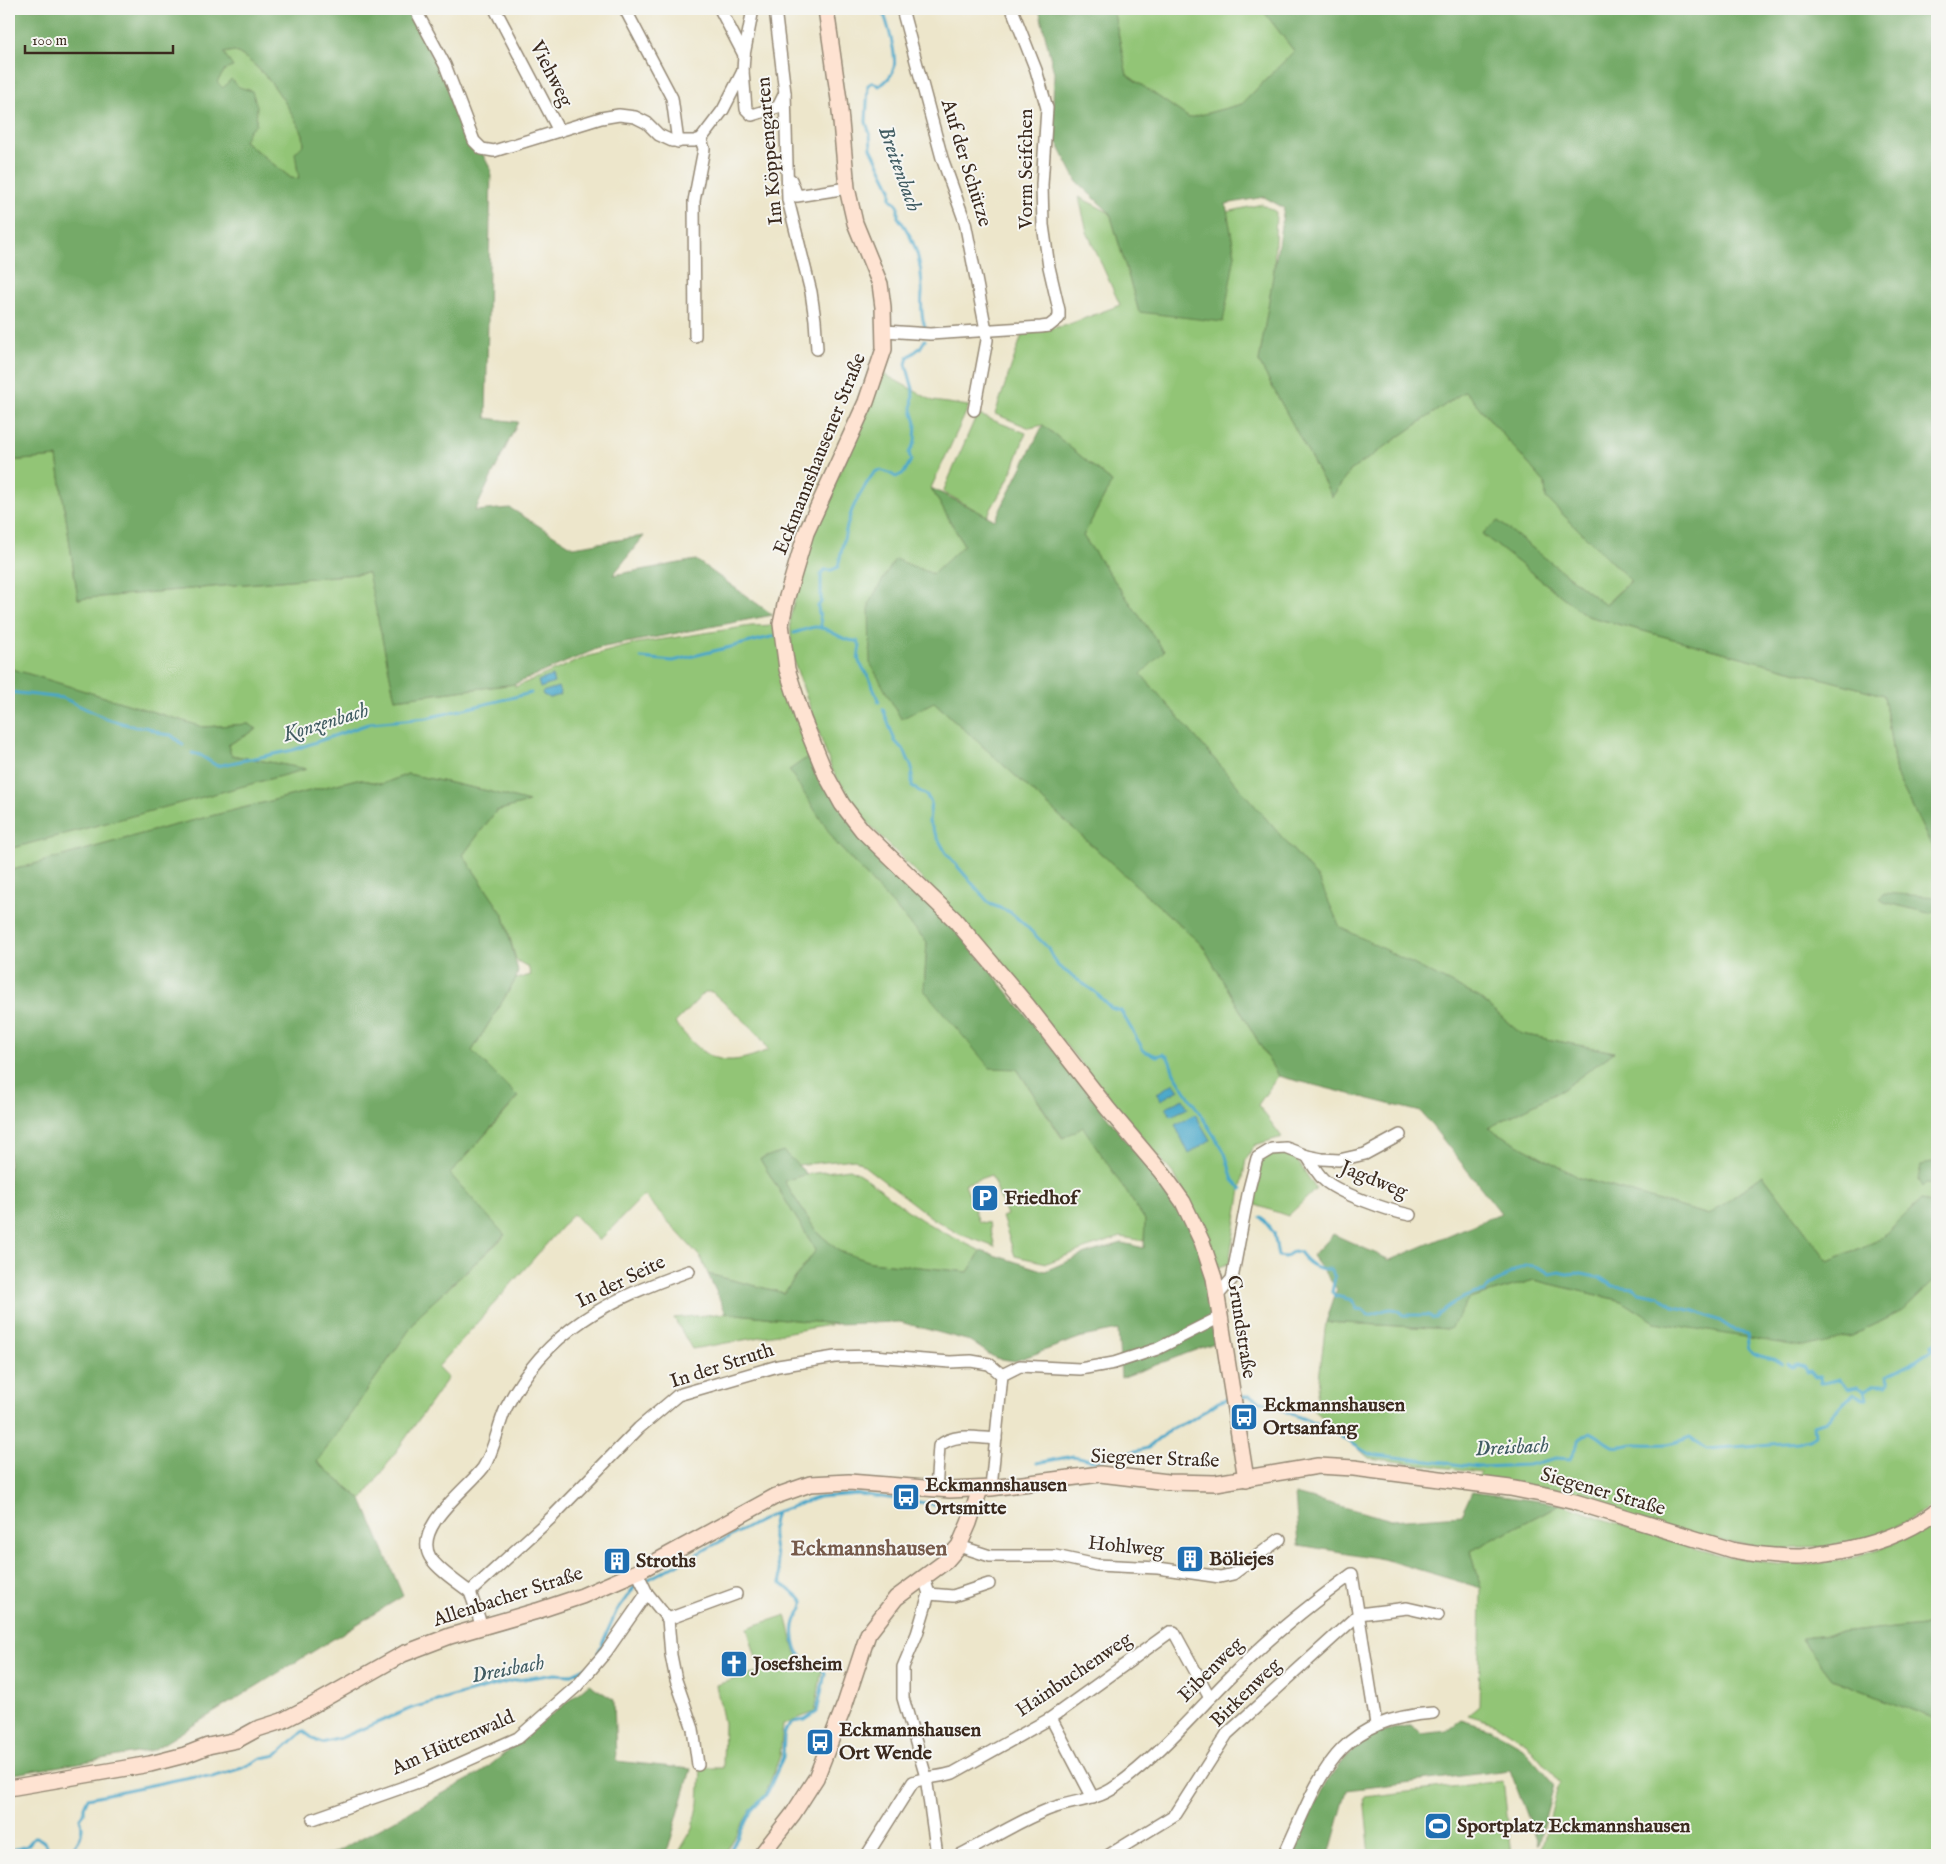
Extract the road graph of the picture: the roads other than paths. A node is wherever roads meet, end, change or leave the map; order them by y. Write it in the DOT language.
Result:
graph roads {
  1 [pos="415,9"];
  2 [pos="495,9"];
  3 [pos="625,9"];
  4 [pos="720,9"];
  5 [pos="753,9"];
  6 [pos="775,9"];
  7 [pos="826,9"];
  8 [pos="902,9"];
  9 [pos="1012,9"];
  10 [pos="744,55"];
  11 [pos="743,71"];
  12 [pos="785,93"];
  13 [pos="559,131"];
  14 [pos="701,139"];
  15 [pos="678,142"];
  16 [pos="788,174"];
  17 [pos="847,188"];
  18 [pos="986,330"];
  19 [pos="885,331"];
  20 [pos="695,336"];
  21 [pos="817,349"];
  22 [pos="974,410"];
  23 [pos="1400,1135"];
  24 [pos="1307,1156"];
  25 [pos="1410,1215"];
  26 [pos="1202,1242"];
  27 [pos="689,1271"];
  28 [pos="1217,1296"];
  29 [pos="1220,1317"];
  30 [pos="1002,1375"];
  31 [pos="996,1439"];
  32 [pos="1246,1479"];
  33 [pos="986,1489"];
  34 [pos="936,1490"];
  35 [pos="1937,1511"];
  36 [pos="1280,1539"];
  37 [pos="959,1546"];
  38 [pos="924,1578"];
  39 [pos="642,1582"];
  40 [pos="989,1584"];
  41 [pos="470,1592"];
  42 [pos="736,1594"];
  43 [pos="929,1594"];
  44 [pos="1359,1614"];
  45 [pos="1438,1615"];
  46 [pos="668,1619"];
  47 [pos="480,1627"];
  48 [pos="1210,1698"];
  49 [pos="1433,1713"];
  50 [pos="1050,1718"];
  51 [pos="1376,1724"];
  52 [pos="698,1765"];
  53 [pos="926,1777"];
  54 [pos="9,1788"];
  55 [pos="1093,1798"];
  56 [pos="313,1819"];
  57 [pos="761,1855"];
  58 [pos="867,1855"];
  59 [pos="937,1855"];
  60 [pos="960,1855"];
  61 [pos="1108,1855"];
  62 [pos="1284,1855"];
  1 -- 13 [label="street"];
  2 -- 13 [label="street, Viehweg"];
  3 -- 15 [label="street"];
  4 -- 10 [label="street"];
  5 -- 10 [label="street"];
  6 -- 12 [label="street, Im Köppengarten"];
  7 -- 17 [label="main road, Eckmannshausener Straße"];
  8 -- 18 [label="street, Auf der Schütze"];
  9 -- 18 [label="street, Vorm Seifchen"];
  10 -- 11 [label="street"];
  11 -- 12 [label="street"];
  11 -- 14 [label="street"];
  12 -- 16 [label="street, Im Köppengarten"];
  13 -- 15 [label="street"];
  14 -- 15 [label="street"];
  14 -- 20 [label="street"];
  16 -- 17 [label="street"];
  16 -- 21 [label="street, Im Köppengarten"];
  17 -- 19 [label="main road, Eckmannshausener Straße"];
  18 -- 19 [label="street"];
  18 -- 22 [label="street, Auf der Schütze"];
  19 -- 26 [label="main road, Eckmannshausener Straße"];
  23 -- 24 [label="street"];
  24 -- 25 [label="street, Jagdweg"];
  24 -- 28 [label="street"];
  26 -- 28 [label="main road, Grundstraße"];
  27 -- 41 [label="street, In der Seite"];
  28 -- 29 [label="main road, Grundstraße"];
  29 -- 30 [label="street"];
  29 -- 32 [label="main road, Grundstraße"];
  30 -- 31 [label="street"];
  30 -- 41 [label="street, In der Struth"];
  31 -- 33 [label="street"];
  31 -- 34 [label="street"];
  32 -- 33 [label="main road, Siegener Straße"];
  32 -- 35 [label="main road, Siegener Straße"];
  33 -- 34 [label="main road, Allenbacher Straße"];
  33 -- 37 [label="main road"];
  34 -- 39 [label="main road, Allenbacher Straße"];
  36 -- 37 [label="street, Hohlweg"];
  37 -- 38 [label="main road"];
  38 -- 43 [label="street"];
  38 -- 57 [label="main road"];
  39 -- 46 [label="street"];
  39 -- 47 [label="main road, Allenbacher Straße"];
  39 -- 56 [label="street, Am Hüttenwald"];
  40 -- 43 [label="street"];
  41 -- 47 [label="street"];
  42 -- 46 [label="street"];
  43 -- 53 [label="street"];
  44 -- 45 [label="street"];
  44 -- 48 [label="street, Eibenweg"];
  44 -- 51 [label="street, Eibenweg"];
  44 -- 61 [label="street, Birkenweg"];
  46 -- 52 [label="street"];
  47 -- 54 [label="main road, Allenbacher Straße"];
  48 -- 50 [label="street, Hainbuchenweg"];
  48 -- 55 [label="street, Eibenweg"];
  49 -- 51 [label="street"];
  50 -- 53 [label="street, Hainbuchenweg"];
  50 -- 55 [label="street"];
  51 -- 62 [label="street"];
  53 -- 58 [label="street"];
  53 -- 59 [label="street"];
  55 -- 60 [label="street, Eibenweg"];
}
